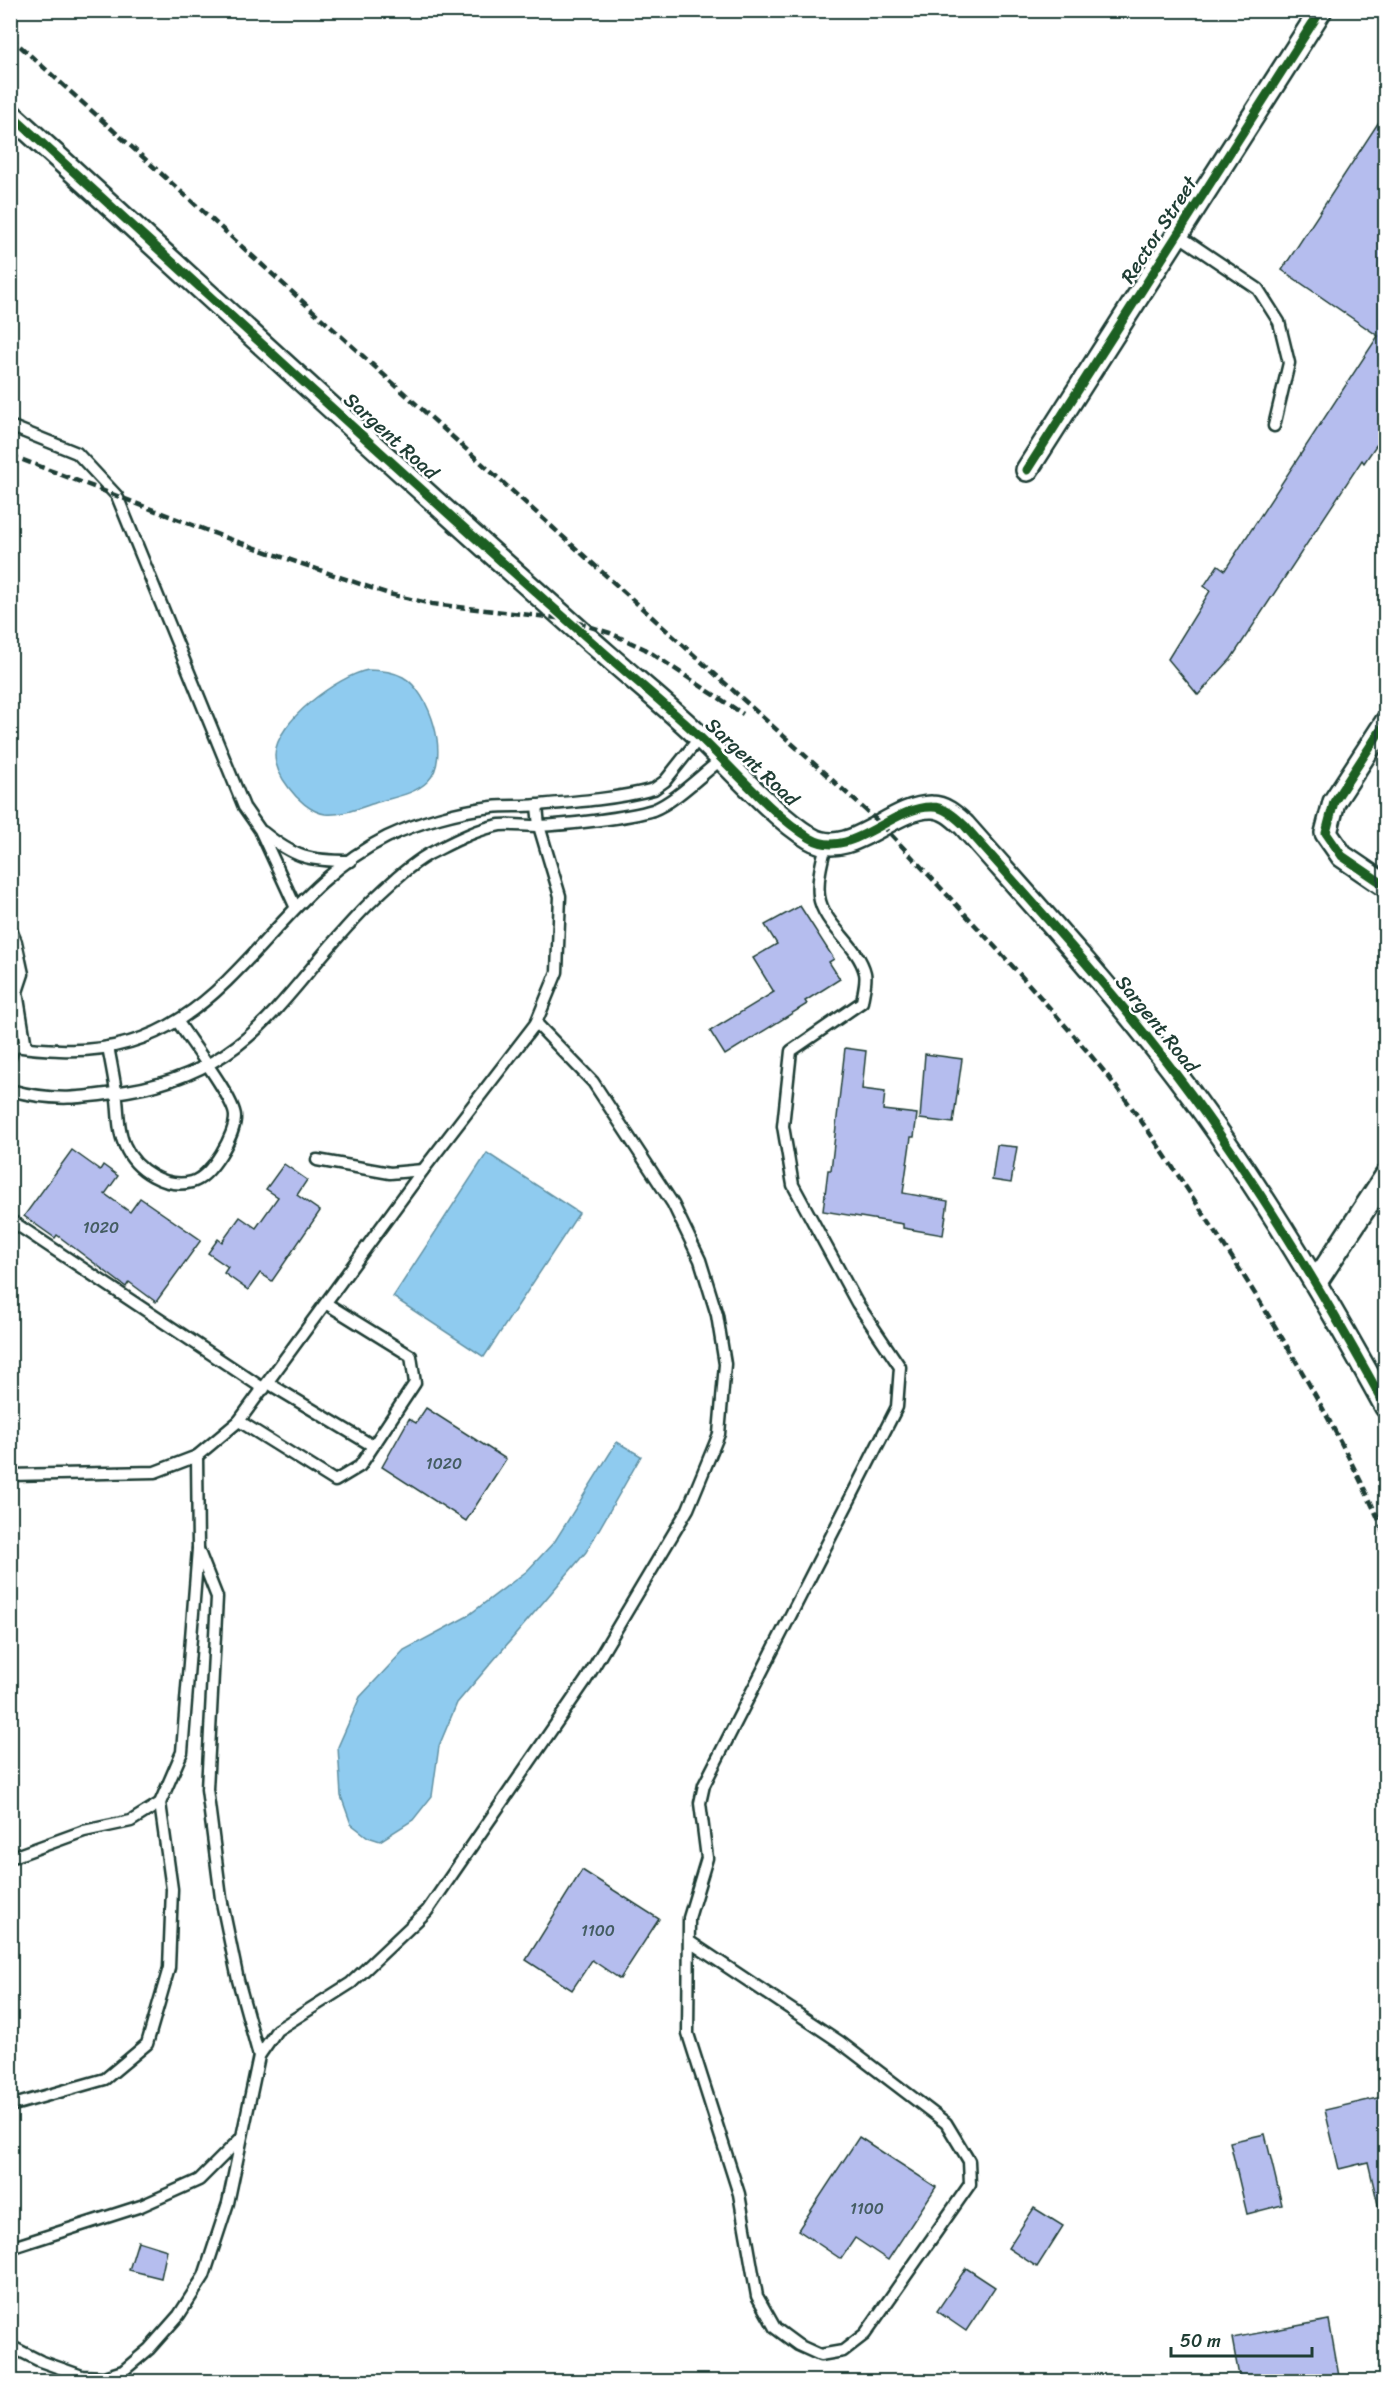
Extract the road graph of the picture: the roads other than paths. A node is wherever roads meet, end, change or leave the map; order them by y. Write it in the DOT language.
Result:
graph roads {
  1 [pos="1321,10"];
  2 [pos="10,114"];
  3 [pos="1178,235"];
  4 [pos="10,426"];
  5 [pos="1274,426"];
  6 [pos="1027,470"];
  7 [pos="1386,722"];
  8 [pos="700,737"];
  9 [pos="722,759"];
  10 [pos="537,806"];
  11 [pos="539,826"];
  12 [pos="260,830"];
  13 [pos="826,845"];
  14 [pos="351,861"];
  15 [pos="1386,886"];
  16 [pos="295,906"];
  17 [pos="10,928"];
  18 [pos="14,992"];
  19 [pos="178,1022"];
  20 [pos="536,1023"];
  21 [pos="12,1045"];
  22 [pos="26,1047"];
  23 [pos="108,1047"];
  24 [pos="10,1058"];
  25 [pos="207,1067"];
  26 [pos="10,1090"];
  27 [pos="116,1093"];
  28 [pos="317,1160"];
  29 [pos="423,1170"];
  30 [pos="1386,1176"];
  31 [pos="10,1220"];
  32 [pos="1316,1282"];
  33 [pos="327,1304"];
  34 [pos="266,1386"];
  35 [pos="1386,1407"];
  36 [pos="239,1421"];
  37 [pos="373,1446"];
  38 [pos="197,1456"];
  39 [pos="10,1475"];
  40 [pos="198,1549"];
  41 [pos="160,1803"];
  42 [pos="10,1858"];
  43 [pos="690,1942"];
  44 [pos="259,2056"];
  45 [pos="10,2106"];
  46 [pos="241,2138"];
  47 [pos="10,2248"];
  48 [pos="10,2346"];
  1 -- 3 [label="street, Rector Street"];
  2 -- 8 [label="street, Sargent Road"];
  3 -- 5 [label="lane"];
  3 -- 6 [label="street, Rector Street"];
  4 -- 12 [label="lane"];
  7 -- 15 [label="street"];
  8 -- 9 [label="street, Sargent Road"];
  8 -- 10 [label="lane"];
  9 -- 11 [label="lane"];
  9 -- 13 [label="street, Sargent Road"];
  10 -- 11 [label="lane"];
  10 -- 14 [label="lane"];
  11 -- 20 [label="lane"];
  11 -- 25 [label="lane"];
  12 -- 14 [label="lane"];
  12 -- 16 [label="lane"];
  13 -- 32 [label="street, Sargent Road"];
  13 -- 43 [label="lane"];
  14 -- 16 [label="lane"];
  16 -- 19 [label="lane"];
  17 -- 18 [label="lane"];
  18 -- 22 [label="lane"];
  19 -- 23 [label="lane"];
  19 -- 25 [label="lane"];
  20 -- 29 [label="lane"];
  20 -- 44 [label="lane"];
  21 -- 22 [label="lane"];
  21 -- 24 [label="lane"];
  22 -- 23 [label="lane"];
  23 -- 27 [label="lane"];
  25 -- 27 [label="lane"];
  25 -- 27 [label="lane"];
  26 -- 27 [label="lane"];
  28 -- 29 [label="lane"];
  29 -- 33 [label="lane"];
  30 -- 32 [label="street"];
  31 -- 34 [label="lane"];
  32 -- 35 [label="street, Sargent Road"];
  33 -- 34 [label="lane"];
  33 -- 37 [label="lane"];
  34 -- 36 [label="lane"];
  34 -- 37 [label="lane"];
  36 -- 37 [label="lane"];
  36 -- 38 [label="lane"];
  38 -- 39 [label="lane"];
  38 -- 40 [label="lane"];
  40 -- 41 [label="lane"];
  40 -- 44 [label="lane"];
  41 -- 42 [label="lane"];
  41 -- 45 [label="lane"];
  43 -- 43 [label="lane"];
  44 -- 46 [label="lane"];
  46 -- 47 [label="lane"];
  46 -- 48 [label="lane"];
}
